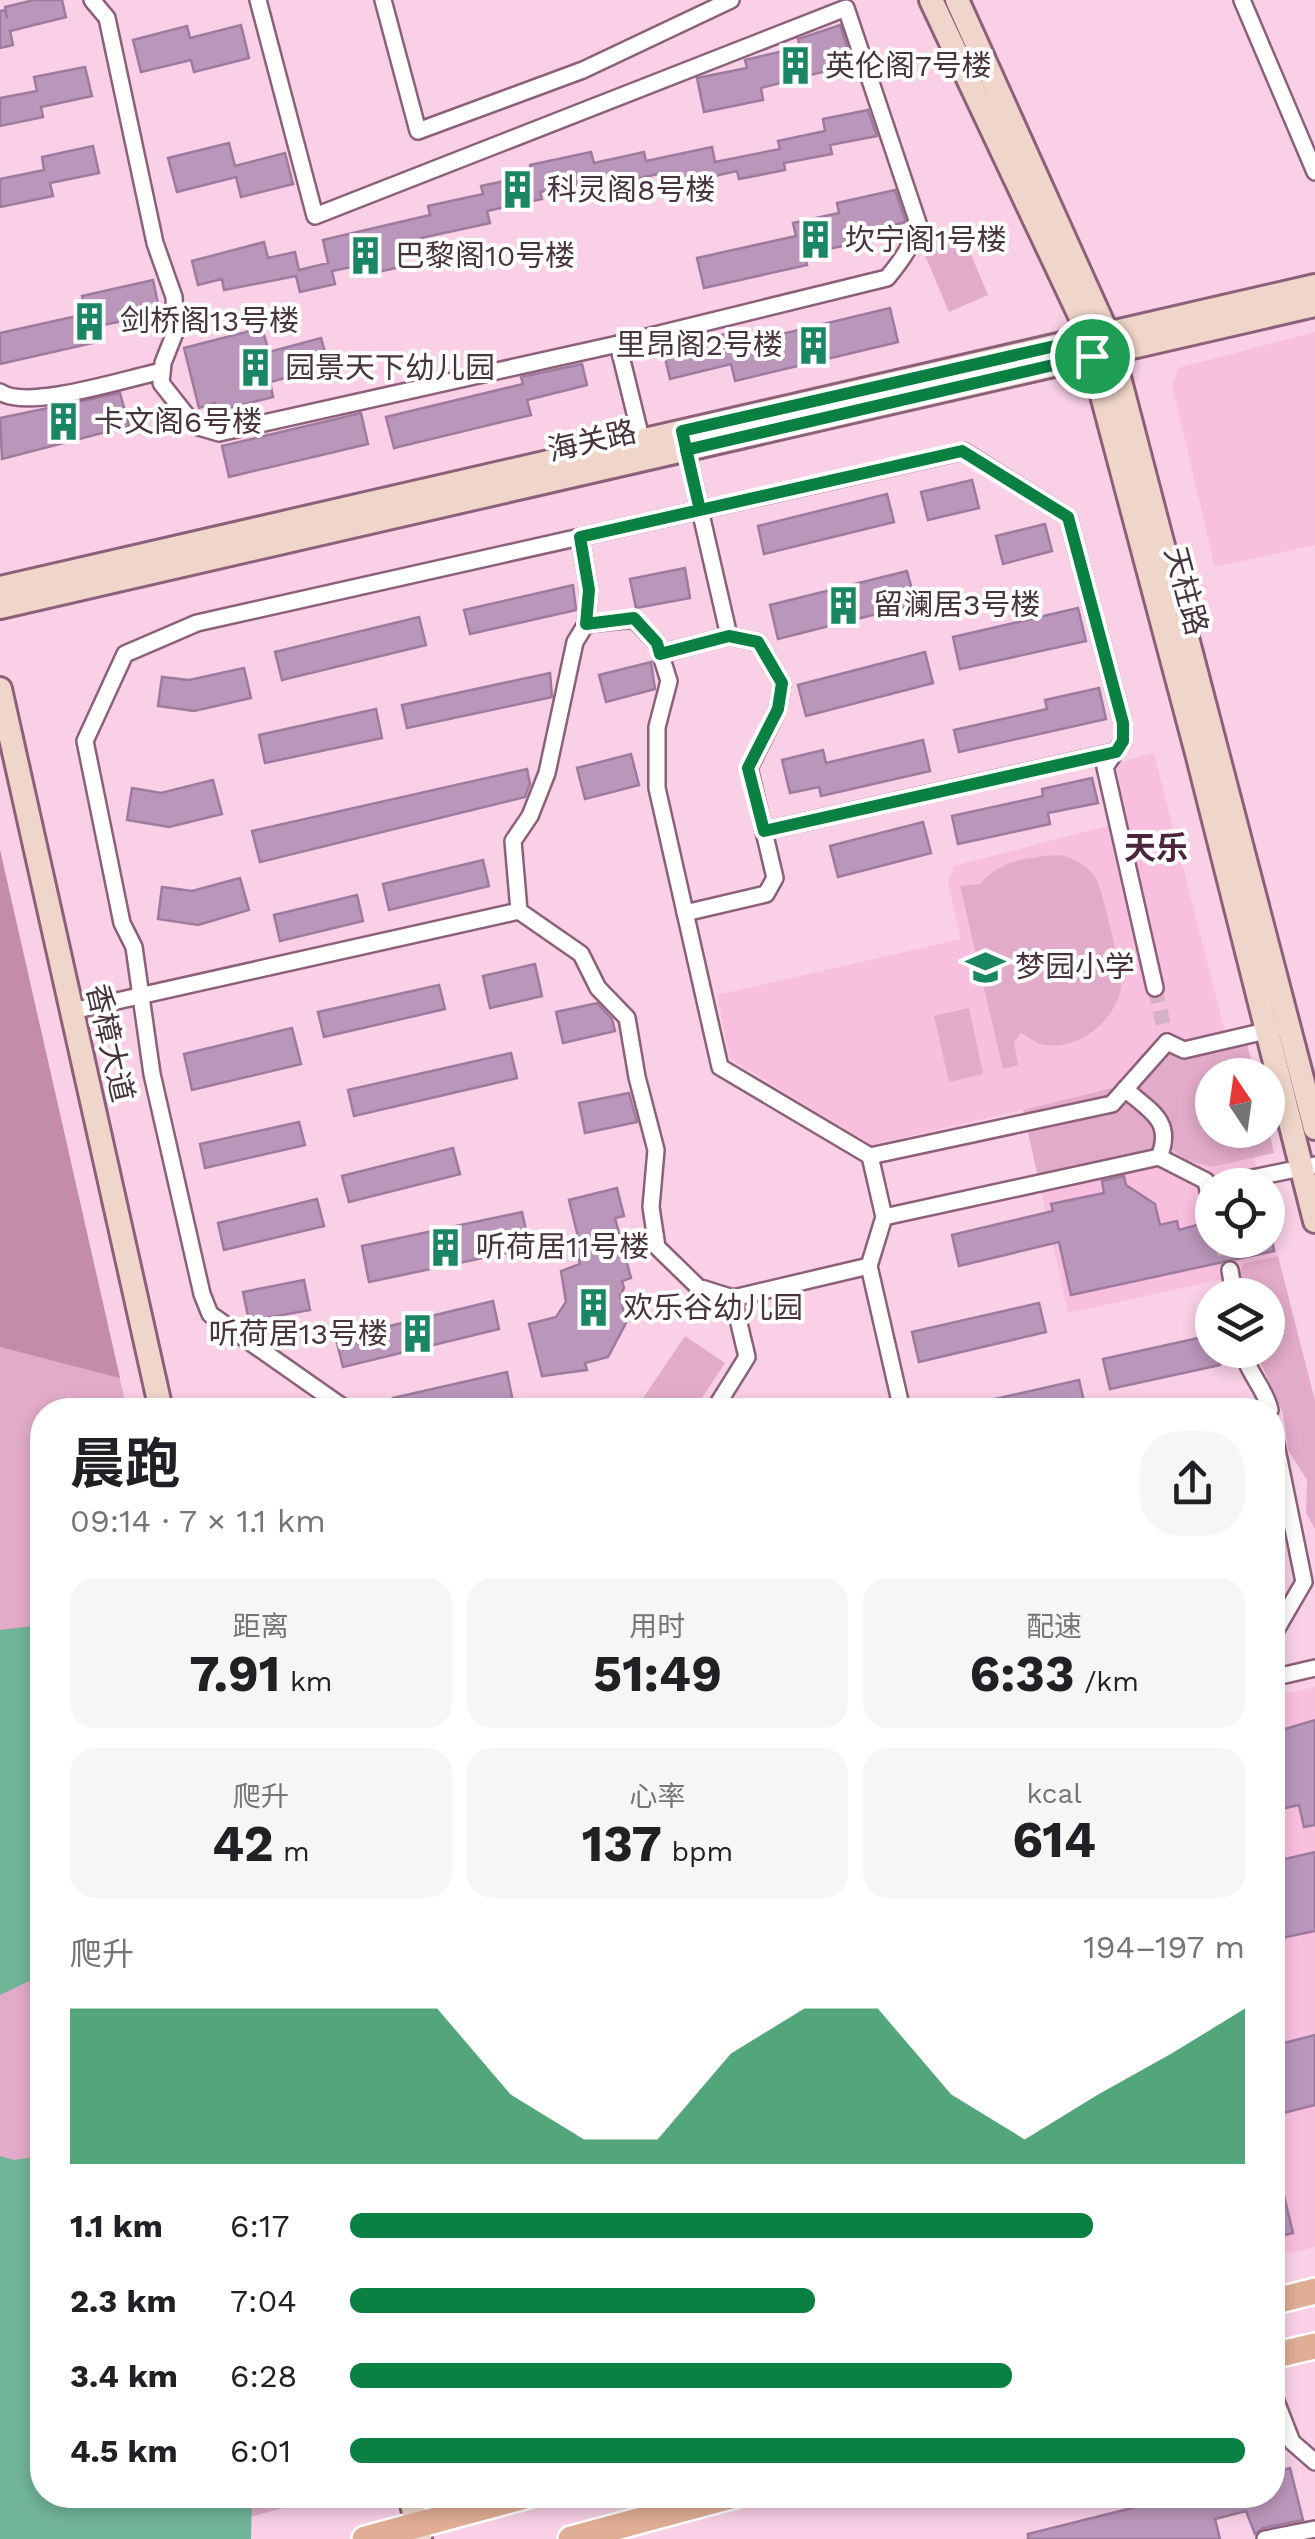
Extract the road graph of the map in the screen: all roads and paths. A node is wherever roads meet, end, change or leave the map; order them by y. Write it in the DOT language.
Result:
graph roads {
  1 [pos="92,0"];
  2 [pos="258,0"];
  3 [pos="384,0"];
  4 [pos="731,0"];
  5 [pos="931,0"];
  6 [pos="957,0"];
  7 [pos="1242,0"];
  8 [pos="1315,172"];
  9 [pos="1315,286"];
  10 [pos="1315,305"];
  11 [pos="618,344"];
  12 [pos="1100,346"];
  13 [pos="162,370"];
  14 [pos="0,392"];
  15 [pos="684,440"];
  16 [pos="644,450"];
  17 [pos="700,510"];
  18 [pos="580,537"];
  19 [pos="0,588"];
  20 [pos="0,607"];
  21 [pos="586,624"];
  22 [pos="729,636"];
  23 [pos="660,654"];
  24 [pos="0,689"];
  25 [pos="1116,752"];
  26 [pos="0,753"];
  27 [pos="764,831"];
  28 [pos="519,911"];
  29 [pos="685,913"];
  30 [pos="1155,988"];
  31 [pos="140,996"];
  32 [pos="72,1011"];
  33 [pos="1163,1024"];
  34 [pos="1276,1028"];
  35 [pos="1168,1042"];
  36 [pos="1125,1090"];
  37 [pos="1301,1092"];
  38 [pos="1315,1128"];
  39 [pos="870,1156"];
  40 [pos="1159,1157"];
  41 [pos="1308,1167"];
  42 [pos="1195,1175"];
  43 [pos="884,1218"];
  44 [pos="1315,1221"];
  45 [pos="869,1266"];
  46 [pos="1230,1270"];
  47 [pos="1231,1278"];
  48 [pos="734,1298"];
  49 [pos="1248,1368"];
  50 [pos="147,1398"];
  51 [pos="157,1398"];
  52 [pos="330,1398"];
  53 [pos="721,1398"];
  54 [pos="899,1398"];
  55 [pos="1267,1398"];
  56 [pos="1285,1489"];
  57 [pos="1285,1615"];
  58 [pos="1315,1668"];
  59 [pos="1285,1675"];
  60 [pos="1315,2291"];
  61 [pos="1285,2299"];
  62 [pos="1315,2346"];
  63 [pos="1285,2353"];
  64 [pos="1285,2424"];
  65 [pos="1315,2462"];
  66 [pos="402,2508"];
  67 [pos="488,2508"];
  68 [pos="686,2508"];
  69 [pos="412,2532"];
  70 [pos="1312,2533"];
  71 [pos="365,2539"];
  72 [pos="571,2539"];
  73 [pos="1265,2539"];
  1 -- 13 [label="street"];
  2 -- 11 [label="street"];
  3 -- 4 [label="street"];
  5 -- 12 [label="street, 天柱路"];
  6 -- 12 [label="street, 天柱路"];
  7 -- 8 [label="street"];
  9 -- 12 [label="street, 海关路"];
  10 -- 12 [label="street, 海关路"];
  11 -- 13 [label="street"];
  11 -- 16 [label="street"];
  12 -- 15 [label="street, 海关路"];
  12 -- 34 [label="street, 天柱路"];
  13 -- 14 [label="street"];
  15 -- 16 [label="street, 海关路"];
  15 -- 17 [label="street"];
  16 -- 19 [label="street, 海关路"];
  16 -- 20 [label="street, 海关路"];
  17 -- 18 [label="street"];
  17 -- 22 [label="street"];
  17 -- 25 [label="street"];
  18 -- 21 [label="street"];
  18 -- 31 [label="street"];
  21 -- 23 [label="street"];
  21 -- 28 [label="street"];
  22 -- 23 [label="street"];
  22 -- 27 [label="street"];
  23 -- 29 [label="street"];
  24 -- 32 [label="street, 香樟大道"];
  25 -- 27 [label="street"];
  25 -- 30 [label="street"];
  26 -- 50 [label="street, 香樟大道"];
  27 -- 29 [label="street"];
  28 -- 31 [label="street"];
  28 -- 48 [label="street"];
  29 -- 39 [label="street"];
  31 -- 32 [label="street"];
  31 -- 52 [label="street"];
  32 -- 51 [label="street, 香樟大道"];
  33 -- 35 [label="street"];
  34 -- 35 [label="street"];
  34 -- 37 [label="street, 天柱路"];
  35 -- 36 [label="street"];
  36 -- 39 [label="street"];
  36 -- 40 [label="street"];
  37 -- 38 [label="street, 天柱路"];
  37 -- 41 [label="street, 天柱路"];
  39 -- 43 [label="street"];
  40 -- 42 [label="street"];
  40 -- 43 [label="street"];
  41 -- 44 [label="street, 天柱路"];
  43 -- 45 [label="street"];
  45 -- 48 [label="street"];
  45 -- 54 [label="street"];
  46 -- 47 [label="street"];
  48 -- 53 [label="street"];
  49 -- 55 [label="street"];
  56 -- 57 [label="street"];
  58 -- 59 [label="street"];
  60 -- 61 [label="main road"];
  62 -- 63 [label="main road"];
  64 -- 65 [label="street"];
  66 -- 69 [label="street"];
  67 -- 69 [label="main road"];
  68 -- 72 [label="main road"];
  69 -- 71 [label="main road"];
  70 -- 73 [label="street"];
}
